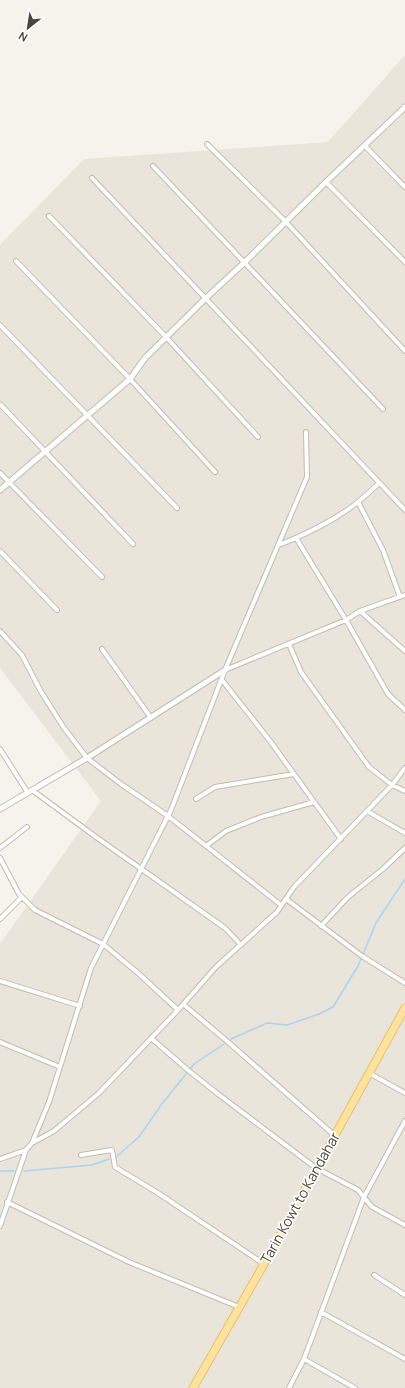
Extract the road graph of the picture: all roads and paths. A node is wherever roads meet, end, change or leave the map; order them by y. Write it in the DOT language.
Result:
graph roads {
  1 [pos="405,107"];
  2 [pos="207,144"];
  3 [pos="365,146"];
  4 [pos="153,166"];
  5 [pos="92,178"];
  6 [pos="326,182"];
  7 [pos="405,187"];
  8 [pos="49,216"];
  9 [pos="286,222"];
  10 [pos="16,260"];
  11 [pos="245,262"];
  12 [pos="405,262"];
  13 [pos="206,298"];
  14 [pos="0,325"];
  15 [pos="166,337"];
  16 [pos="405,351"];
  17 [pos="130,379"];
  18 [pos="0,404"];
  19 [pos="384,409"];
  20 [pos="88,415"];
  21 [pos="306,432"];
  22 [pos="258,437"];
  23 [pos="45,451"];
  24 [pos="0,472"];
  25 [pos="215,472"];
  26 [pos="9,482"];
  27 [pos="379,483"];
  28 [pos="0,490"];
  29 [pos="358,502"];
  30 [pos="177,508"];
  31 [pos="405,509"];
  32 [pos="296,538"];
  33 [pos="132,544"];
  34 [pos="279,545"];
  35 [pos="0,551"];
  36 [pos="102,577"];
  37 [pos="405,595"];
  38 [pos="400,597"];
  39 [pos="57,610"];
  40 [pos="360,611"];
  41 [pos="346,620"];
  42 [pos="0,631"];
  43 [pos="289,644"];
  44 [pos="102,649"];
  45 [pos="405,651"];
  46 [pos="226,670"];
  47 [pos="222,680"];
  48 [pos="405,710"];
  49 [pos="151,718"];
  50 [pos="0,749"];
  51 [pos="87,758"];
  52 [pos="405,768"];
  53 [pos="294,774"];
  54 [pos="392,785"];
  55 [pos="405,790"];
  56 [pos="30,791"];
  57 [pos="196,799"];
  58 [pos="314,802"];
  59 [pos="0,809"];
  60 [pos="367,811"];
  61 [pos="168,816"];
  62 [pos="27,827"];
  63 [pos="405,834"];
  64 [pos="341,839"];
  65 [pos="206,846"];
  66 [pos="0,848"];
  67 [pos="405,848"];
  68 [pos="0,858"];
  69 [pos="141,869"];
  70 [pos="22,897"];
  71 [pos="286,899"];
  72 [pos="281,905"];
  73 [pos="0,919"];
  74 [pos="321,926"];
  75 [pos="103,944"];
  76 [pos="241,945"];
  77 [pos="0,981"];
  78 [pos="405,983"];
  79 [pos="183,1004"];
  80 [pos="80,1006"];
  81 [pos="405,1008"];
  82 [pos="178,1010"];
  83 [pos="402,1022"];
  84 [pos="151,1038"];
  85 [pos="0,1042"];
  86 [pos="60,1067"];
  87 [pos="368,1073"];
  88 [pos="405,1093"];
  89 [pos="405,1121"];
  90 [pos="334,1135"];
  91 [pos="32,1143"];
  92 [pos="26,1150"];
  93 [pos="81,1155"];
  94 [pos="0,1159"];
  95 [pos="316,1168"];
  96 [pos="364,1197"];
  97 [pos="7,1202"];
  98 [pos="405,1225"];
  99 [pos="0,1226"];
  100 [pos="264,1264"];
  101 [pos="374,1275"];
  102 [pos="405,1294"];
  103 [pos="239,1307"];
  104 [pos="321,1312"];
  105 [pos="304,1359"];
  106 [pos="405,1360"];
  107 [pos="193,1388"];
  108 [pos="289,1388"];
  109 [pos="355,1388"];
  1 -- 3 [label="street"];
  2 -- 9 [label="street"];
  3 -- 6 [label="street"];
  3 -- 7 [label="street"];
  4 -- 11 [label="street"];
  5 -- 13 [label="street"];
  6 -- 9 [label="street"];
  6 -- 12 [label="street"];
  8 -- 15 [label="street"];
  9 -- 11 [label="street"];
  9 -- 16 [label="street"];
  10 -- 17 [label="street"];
  11 -- 13 [label="street"];
  11 -- 19 [label="street"];
  13 -- 15 [label="street"];
  13 -- 27 [label="street"];
  14 -- 20 [label="street"];
  15 -- 17 [label="street"];
  15 -- 22 [label="street"];
  17 -- 20 [label="street"];
  17 -- 25 [label="street"];
  18 -- 23 [label="street"];
  20 -- 23 [label="street"];
  20 -- 30 [label="street"];
  21 -- 34 [label="street"];
  23 -- 26 [label="street"];
  23 -- 33 [label="street"];
  24 -- 26 [label="street"];
  26 -- 28 [label="street"];
  26 -- 36 [label="street"];
  27 -- 29 [label="street"];
  27 -- 31 [label="street"];
  29 -- 32 [label="street"];
  29 -- 38 [label="street"];
  32 -- 34 [label="street"];
  32 -- 41 [label="street"];
  34 -- 46 [label="street"];
  35 -- 39 [label="street"];
  37 -- 38 [label="street"];
  38 -- 40 [label="street"];
  40 -- 41 [label="street"];
  40 -- 45 [label="street"];
  41 -- 43 [label="street"];
  41 -- 48 [label="street"];
  42 -- 51 [label="street"];
  43 -- 46 [label="street"];
  43 -- 54 [label="street"];
  44 -- 49 [label="street"];
  46 -- 47 [label="street"];
  46 -- 49 [label="street"];
  47 -- 53 [label="street"];
  47 -- 61 [label="street"];
  49 -- 51 [label="street"];
  50 -- 56 [label="street"];
  51 -- 56 [label="street"];
  51 -- 61 [label="street"];
  52 -- 54 [label="street"];
  53 -- 57 [label="street"];
  53 -- 58 [label="street"];
  54 -- 55 [label="street"];
  54 -- 60 [label="street"];
  56 -- 59 [label="street"];
  56 -- 69 [label="street"];
  58 -- 64 [label="street"];
  58 -- 65 [label="street"];
  60 -- 63 [label="street"];
  60 -- 64 [label="street"];
  61 -- 65 [label="street"];
  61 -- 69 [label="street"];
  62 -- 66 [label="street"];
  64 -- 71 [label="street"];
  65 -- 72 [label="street"];
  67 -- 74 [label="street"];
  68 -- 70 [label="street"];
  69 -- 75 [label="street"];
  69 -- 76 [label="street"];
  70 -- 73 [label="street"];
  70 -- 75 [label="street"];
  71 -- 72 [label="street"];
  71 -- 74 [label="street"];
  72 -- 76 [label="street"];
  74 -- 78 [label="street"];
  75 -- 80 [label="street"];
  75 -- 82 [label="street"];
  76 -- 79 [label="street"];
  77 -- 80 [label="street"];
  79 -- 82 [label="street"];
  79 -- 90 [label="street"];
  80 -- 86 [label="street"];
  81 -- 83 [label="main road, Tarin Kowt to Kandahar"];
  82 -- 84 [label="street"];
  83 -- 87 [label="main road, Tarin Kowt to Kandahar"];
  84 -- 91 [label="street"];
  84 -- 95 [label="street"];
  85 -- 86 [label="street"];
  86 -- 91 [label="street"];
  87 -- 88 [label="street"];
  87 -- 90 [label="main road, Tarin Kowt to Kandahar"];
  89 -- 96 [label="street"];
  90 -- 95 [label="main road, Tarin Kowt to Kandahar"];
  91 -- 92 [label="street"];
  92 -- 94 [label="street"];
  92 -- 97 [label="street"];
  93 -- 100 [label="street"];
  95 -- 96 [label="street"];
  95 -- 100 [label="main road, Tarin Kowt to Kandahar"];
  96 -- 98 [label="street"];
  96 -- 104 [label="street"];
  97 -- 99 [label="street"];
  97 -- 103 [label="street"];
  100 -- 103 [label="main road, Tarin Kowt to Kandahar"];
  101 -- 102 [label="street"];
  103 -- 107 [label="main road, Tarin Kowt to Kandahar"];
  104 -- 105 [label="street"];
  104 -- 106 [label="street"];
  105 -- 108 [label="street"];
  105 -- 109 [label="street"];
}
